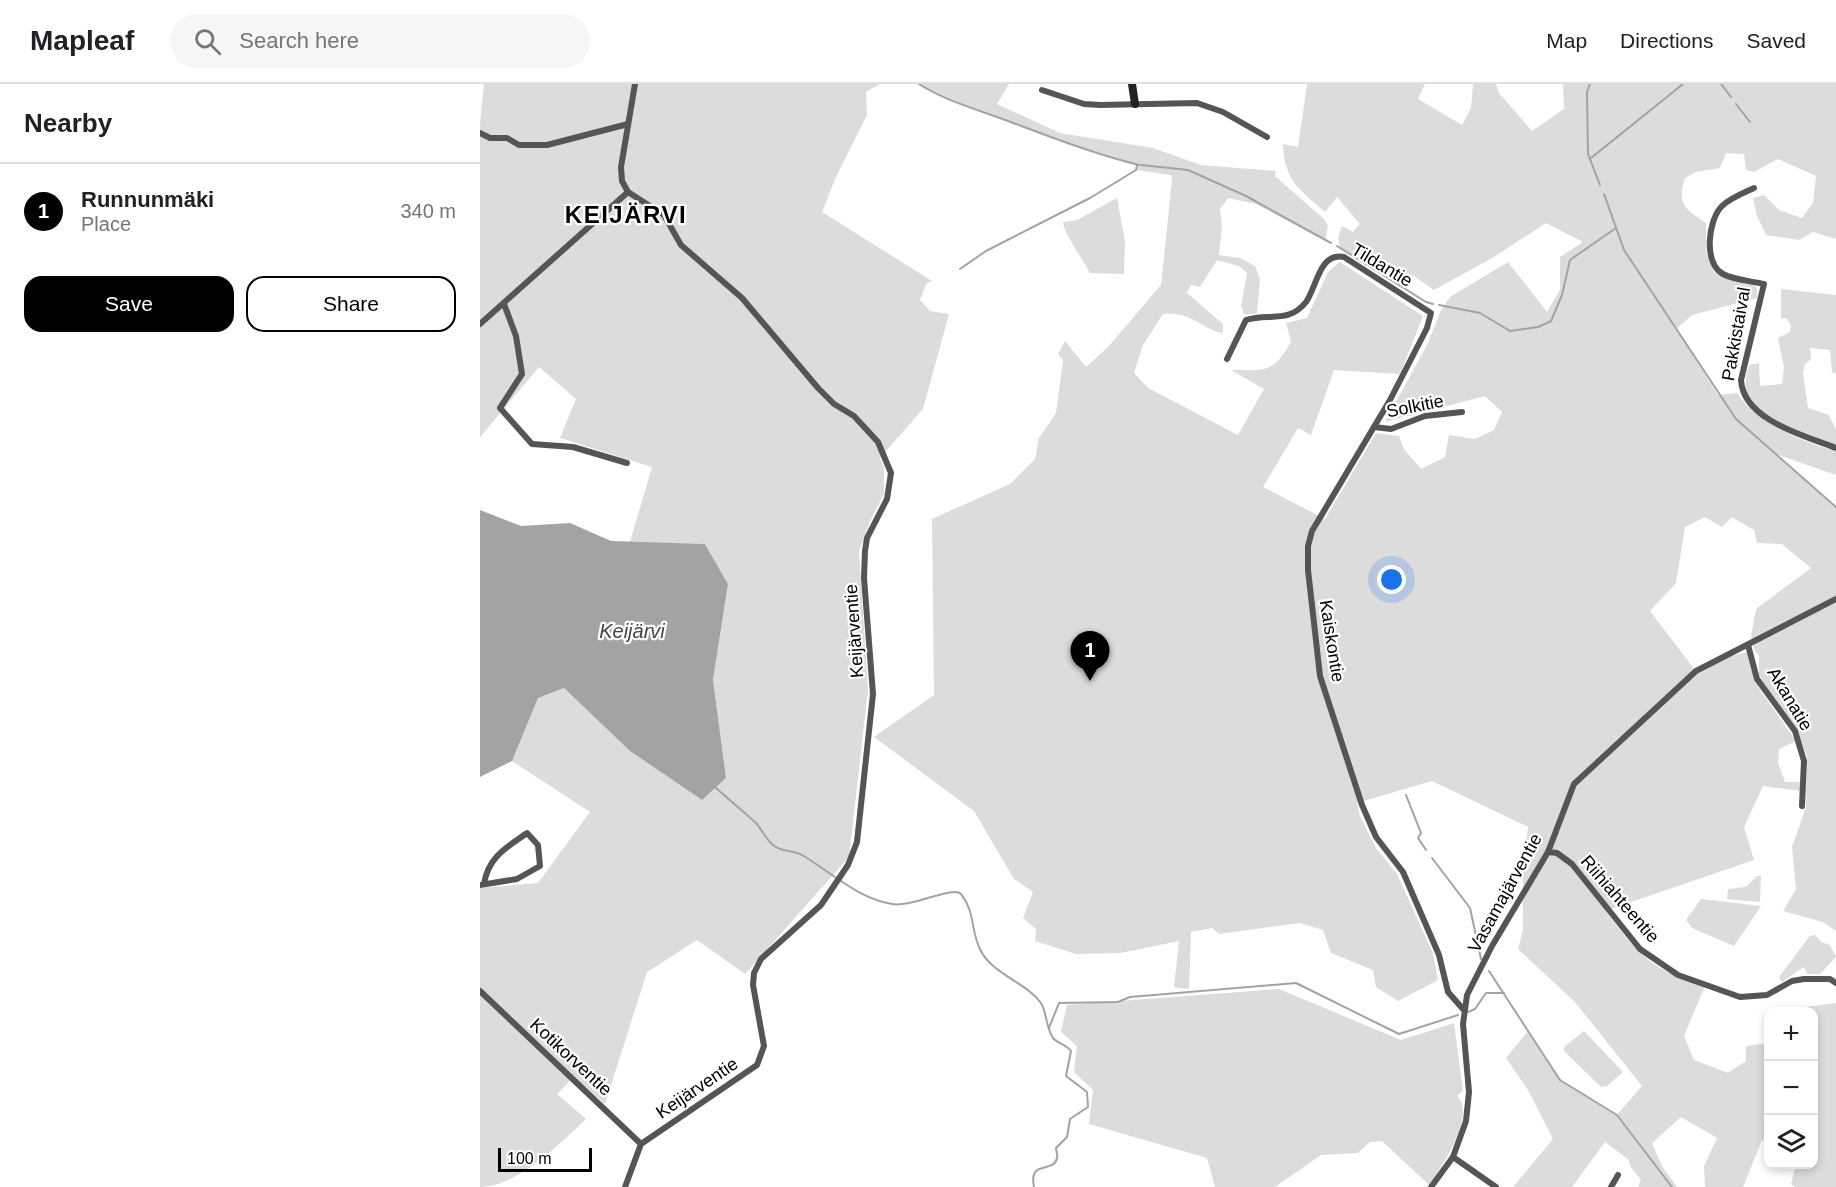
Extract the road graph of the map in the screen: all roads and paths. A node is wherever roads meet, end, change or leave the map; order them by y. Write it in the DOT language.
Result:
graph roads {
  1 [pos="635,84"];
  2 [pos="1132,84"];
  3 [pos="1042,90"];
  4 [pos="1136,104"];
  5 [pos="628,124"];
  6 [pos="480,134"];
  7 [pos="1267,136"];
  8 [pos="1754,188"];
  9 [pos="628,192"];
  10 [pos="504,304"];
  11 [pos="1431,313"];
  12 [pos="480,324"];
  13 [pos="1227,359"];
  14 [pos="1462,412"];
  15 [pos="1374,427"];
  16 [pos="1836,448"];
  17 [pos="627,463"];
  18 [pos="1836,599"];
  19 [pos="1748,645"];
  20 [pos="1802,806"];
  21 [pos="1548,852"];
  22 [pos="482,884"];
  23 [pos="1836,983"];
  24 [pos="480,991"];
  25 [pos="1463,1009"];
  26 [pos="641,1144"];
  27 [pos="1453,1157"];
  28 [pos="1618,1175"];
  29 [pos="625,1187"];
  30 [pos="1431,1187"];
  31 [pos="1496,1187"];
  32 [pos="1611,1187"];
  1 -- 5 [label="street"];
  2 -- 4 [label="street"];
  3 -- 4 [label="street"];
  4 -- 7 [label="street"];
  5 -- 6 [label="street"];
  5 -- 9 [label="street"];
  8 -- 16 [label="street, Pakkistaival"];
  9 -- 10 [label="street"];
  9 -- 26 [label="street, Keijärventie"];
  10 -- 12 [label="street"];
  10 -- 17 [label="street"];
  11 -- 13 [label="street, Tildantie"];
  11 -- 15 [label="street, Kaiskontie"];
  14 -- 15 [label="street, Solkitie"];
  15 -- 25 [label="street, Kaiskontie"];
  18 -- 19 [label="street, Vasamajärventie"];
  19 -- 20 [label="street, Akanatie"];
  19 -- 21 [label="street, Vasamajärventie"];
  21 -- 23 [label="street, Riihiahteentie"];
  21 -- 25 [label="street, Vasamajärventie"];
  22 -- 22 [label="street"];
  24 -- 26 [label="street, Kotikorventie"];
  25 -- 27 [label="street, Vasamajärventie"];
  26 -- 29 [label="street"];
  27 -- 30 [label="street, Vasamajärventie"];
  27 -- 31 [label="street"];
  28 -- 32 [label="street"];
}
